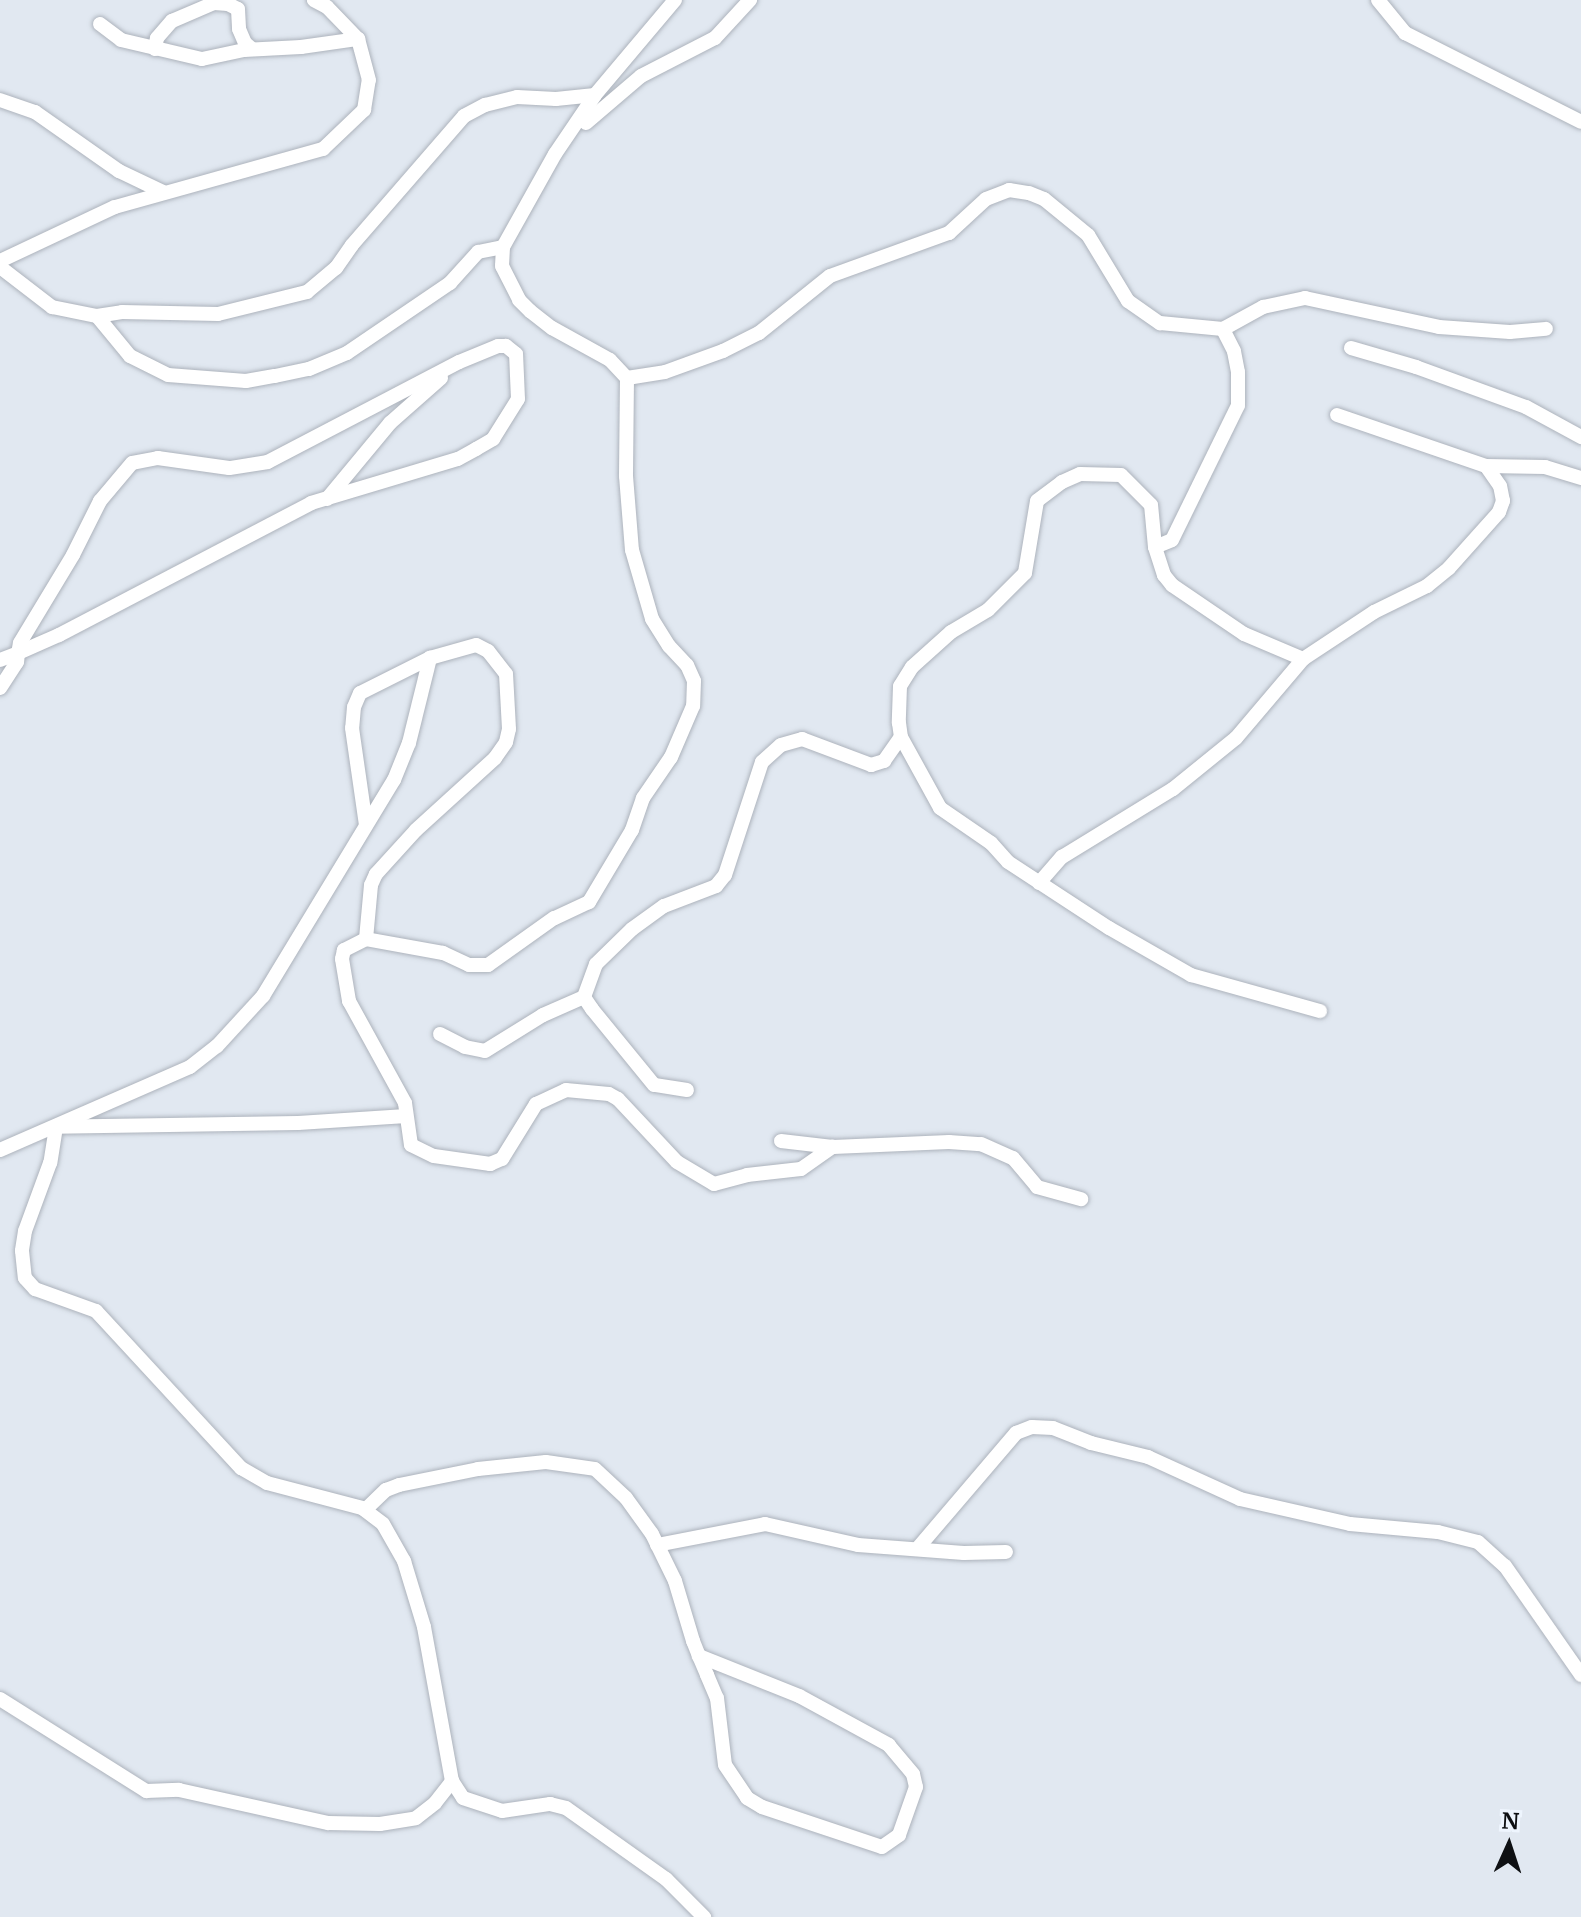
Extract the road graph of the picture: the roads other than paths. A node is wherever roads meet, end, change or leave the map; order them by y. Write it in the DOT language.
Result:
graph roads {
  1 [pos="314,0"];
  2 [pos="675,0"];
  3 [pos="750,0"];
  4 [pos="1378,0"];
  5 [pos="100,24"];
  6 [pos="358,39"];
  7 [pos="155,49"];
  8 [pos="252,49"];
  9 [pos="595,95"];
  10 [pos="0,100"];
  11 [pos="1581,122"];
  12 [pos="570,136"];
  13 [pos="163,192"];
  14 [pos="503,247"];
  15 [pos="0,264"];
  16 [pos="97,316"];
  17 [pos="1223,329"];
  18 [pos="1546,329"];
  19 [pos="1351,348"];
  20 [pos="459,362"];
  21 [pos="627,378"];
  22 [pos="1337,415"];
  23 [pos="1581,437"];
  24 [pos="1486,466"];
  25 [pos="1581,478"];
  26 [pos="327,499"];
  27 [pos="1155,547"];
  28 [pos="18,653"];
  29 [pos="430,658"];
  30 [pos="1303,659"];
  31 [pos="0,660"];
  32 [pos="0,688"];
  33 [pos="901,737"];
  34 [pos="366,825"];
  35 [pos="1039,883"];
  36 [pos="366,939"];
  37 [pos="584,997"];
  38 [pos="1320,1011"];
  39 [pos="440,1034"];
  40 [pos="687,1090"];
  41 [pos="406,1116"];
  42 [pos="56,1127"];
  43 [pos="781,1141"];
  44 [pos="833,1147"];
  45 [pos="0,1150"];
  46 [pos="1081,1199"];
  47 [pos="365,1510"];
  48 [pos="657,1545"];
  49 [pos="917,1549"];
  50 [pos="1006,1552"];
  51 [pos="699,1656"];
  52 [pos="1581,1675"];
  53 [pos="0,1699"];
  54 [pos="452,1781"];
  55 [pos="704,1917"];
  1 -- 6 [label="street"];
  2 -- 9 [label="street"];
  3 -- 12 [label="street"];
  4 -- 11 [label="street"];
  5 -- 7 [label="street"];
  6 -- 8 [label="street"];
  6 -- 13 [label="street"];
  7 -- 8 [label="street"];
  7 -- 8 [label="street"];
  9 -- 12 [label="street"];
  9 -- 16 [label="street"];
  10 -- 13 [label="street"];
  12 -- 14 [label="street"];
  13 -- 15 [label="street"];
  14 -- 16 [label="street"];
  14 -- 21 [label="street"];
  15 -- 16 [label="street"];
  17 -- 18 [label="street"];
  17 -- 21 [label="street"];
  17 -- 27 [label="street"];
  19 -- 23 [label="street"];
  20 -- 26 [label="street"];
  20 -- 26 [label="street"];
  20 -- 28 [label="street"];
  21 -- 36 [label="street"];
  22 -- 24 [label="street"];
  24 -- 25 [label="street"];
  24 -- 30 [label="street"];
  26 -- 28 [label="street"];
  27 -- 30 [label="street"];
  27 -- 33 [label="street"];
  28 -- 31 [label="street"];
  28 -- 32 [label="street"];
  29 -- 34 [label="street"];
  29 -- 34 [label="street"];
  29 -- 36 [label="street"];
  30 -- 35 [label="street"];
  33 -- 35 [label="street"];
  33 -- 37 [label="street"];
  34 -- 42 [label="street"];
  35 -- 38 [label="street"];
  36 -- 41 [label="street"];
  37 -- 39 [label="street"];
  37 -- 40 [label="street"];
  41 -- 42 [label="street"];
  41 -- 44 [label="street"];
  42 -- 45 [label="street"];
  42 -- 47 [label="street"];
  43 -- 44 [label="street"];
  44 -- 46 [label="street"];
  47 -- 48 [label="street"];
  47 -- 54 [label="street"];
  48 -- 49 [label="street"];
  48 -- 51 [label="street"];
  49 -- 50 [label="street"];
  49 -- 52 [label="street"];
  51 -- 51 [label="street"];
  53 -- 54 [label="street"];
  54 -- 55 [label="street"];
}
